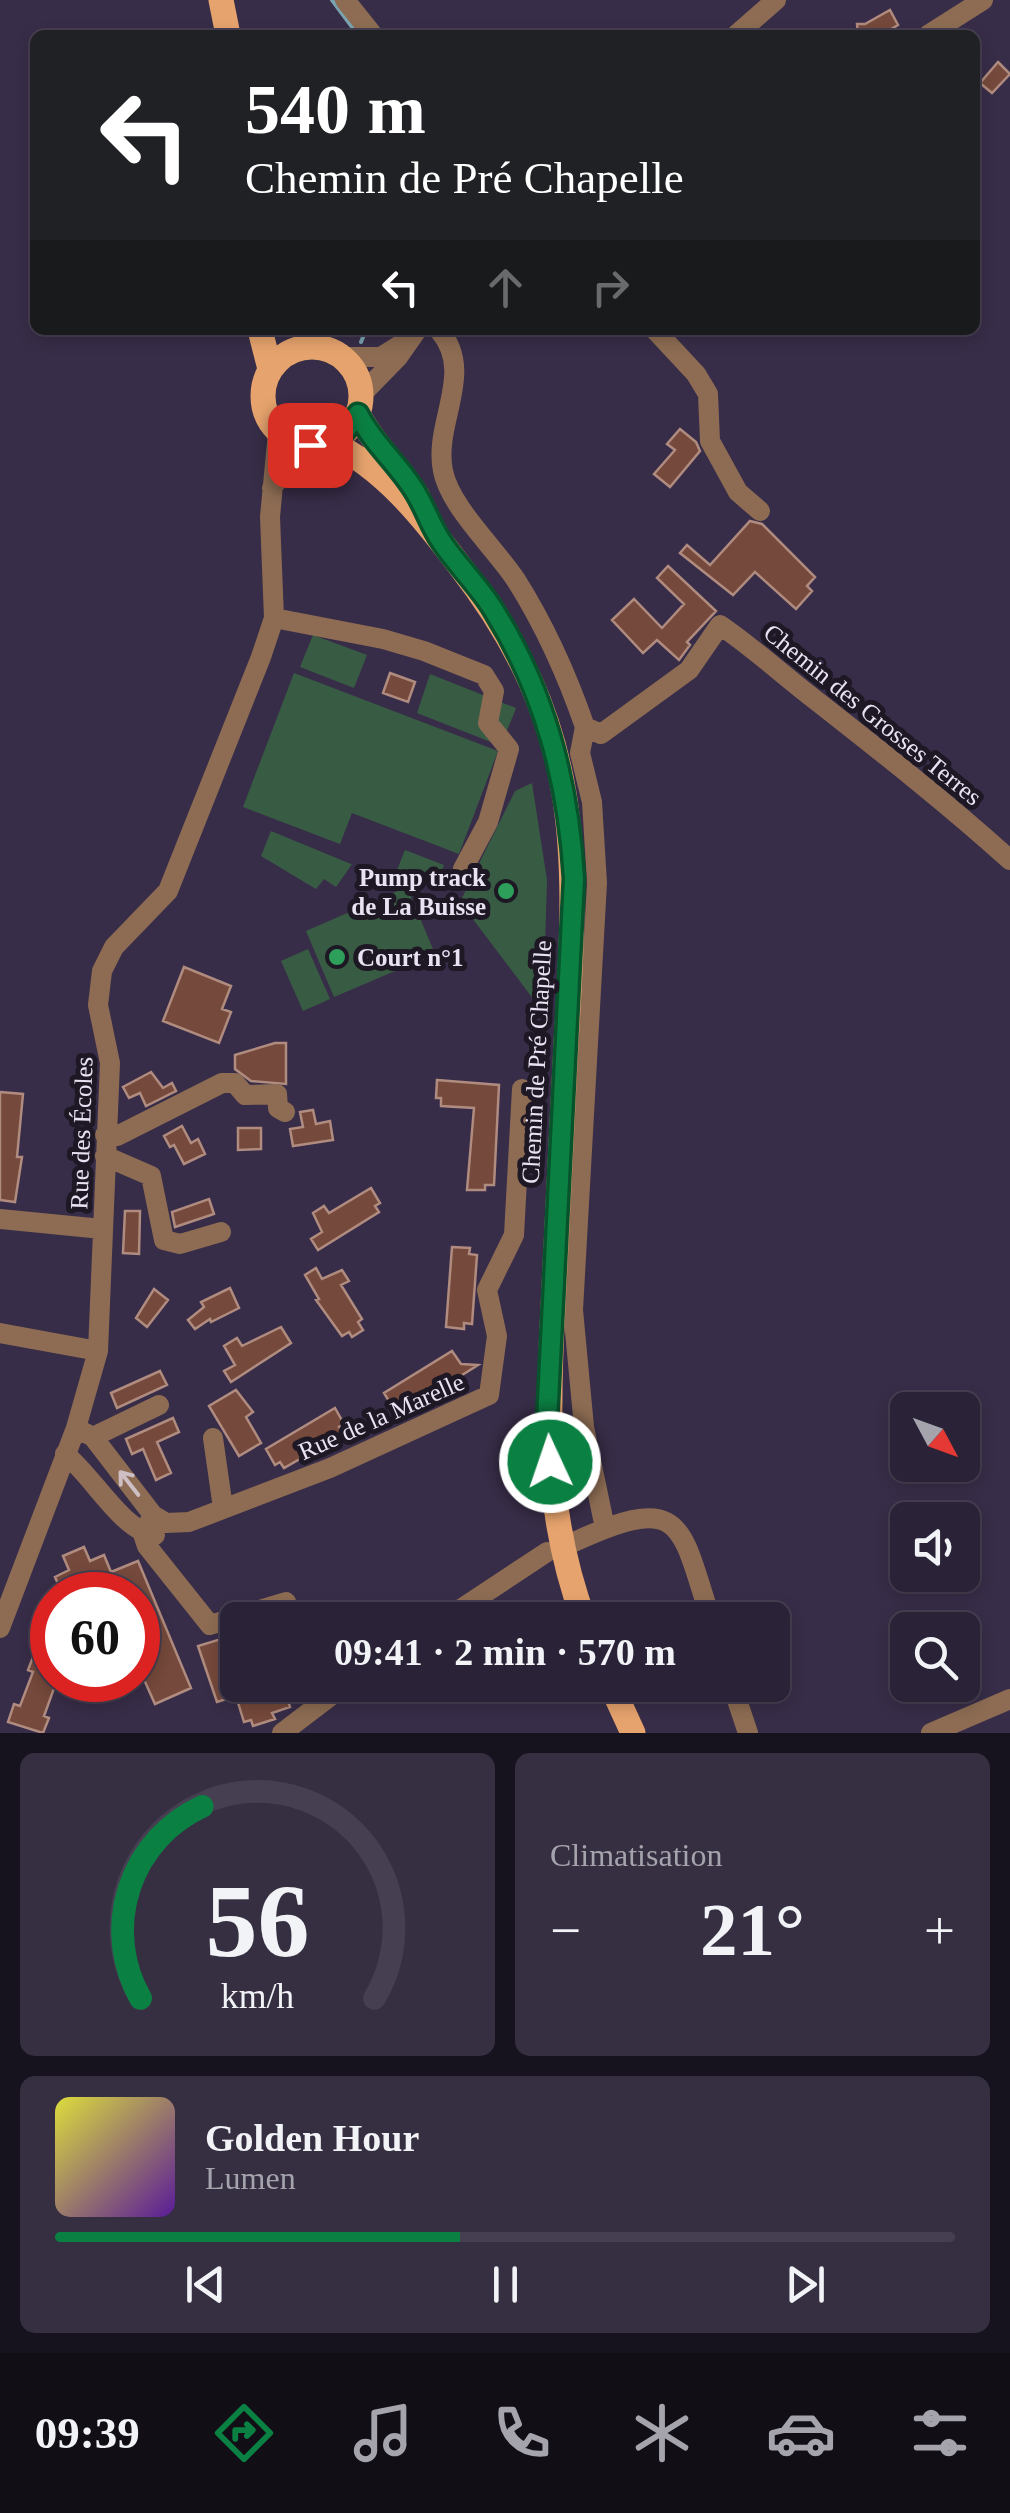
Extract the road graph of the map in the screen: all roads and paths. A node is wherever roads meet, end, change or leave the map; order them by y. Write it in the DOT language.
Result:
graph roads {
  1 [pos="221,0"];
  2 [pos="345,0"];
  3 [pos="776,0"];
  4 [pos="983,0"];
  5 [pos="227,30"];
  6 [pos="369,30"];
  7 [pos="742,30"];
  8 [pos="936,30"];
  9 [pos="261,335"];
  10 [pos="288,335"];
  11 [pos="411,335"];
  12 [pos="413,335"];
  13 [pos="442,335"];
  14 [pos="659,335"];
  15 [pos="304,347"];
  16 [pos="343,358"];
  17 [pos="270,369"];
  18 [pos="359,404"];
  19 [pos="278,432"];
  20 [pos="320,443"];
  21 [pos="271,490"];
  22 [pos="760,511"];
  23 [pos="438,537"];
  24 [pos="274,618"];
  25 [pos="584,727"];
  26 [pos="1010,860"];
  27 [pos="463,869"];
  28 [pos="522,1090"];
  29 [pos="285,1112"];
  30 [pos="105,1146"];
  31 [pos="0,1219"];
  32 [pos="102,1230"];
  33 [pos="221,1232"];
  34 [pos="0,1334"];
  35 [pos="98,1351"];
  36 [pos="159,1405"];
  37 [pos="84,1433"];
  38 [pos="212,1438"];
  39 [pos="65,1454"];
  40 [pos="223,1508"];
  41 [pos="153,1515"];
  42 [pos="189,1522"];
  43 [pos="605,1528"];
  44 [pos="143,1534"];
  45 [pos="574,1542"];
  46 [pos="546,1552"];
  47 [pos="471,1602"];
  48 [pos="578,1602"];
  49 [pos="706,1602"];
  50 [pos="220,1622"];
  51 [pos="0,1628"];
  52 [pos="1010,1699"];
  53 [pos="323,1702"];
  54 [pos="619,1702"];
  55 [pos="738,1702"];
  56 [pos="282,1733"];
  57 [pos="633,1733"];
  58 [pos="748,1733"];
  59 [pos="931,1733"];
  1 -- 5 [label="main road"];
  2 -- 6 [label="street"];
  3 -- 7 [label="street"];
  4 -- 8 [label="street"];
  9 -- 17 [label="main road"];
  10 -- 15 [label="main road"];
  11 -- 16 [label="street"];
  12 -- 18 [label="street"];
  13 -- 25 [label="street"];
  14 -- 22 [label="street"];
  15 -- 16 [label="main road"];
  15 -- 17 [label="main road"];
  16 -- 18 [label="main road, Chemin de Pré Chapelle"];
  17 -- 19 [label="main road"];
  18 -- 20 [label="main road"];
  18 -- 23 [label="main road, Chemin de Pré Chapelle"];
  19 -- 20 [label="main road, Chemin de Pré Chapelle"];
  19 -- 21 [label="street, Rue des Écoles"];
  20 -- 21 [label="street"];
  20 -- 23 [label="main road, Chemin de Pré Chapelle"];
  21 -- 24 [label="street, Rue des Écoles"];
  23 -- 48 [label="main road, Chemin de Pré Chapelle"];
  24 -- 27 [label="street"];
  24 -- 30 [label="street, Rue des Écoles"];
  25 -- 26 [label="street, Chemin des Grosses Terres"];
  25 -- 43 [label="street"];
  28 -- 40 [label="street, Rue de la Marelle"];
  29 -- 30 [label="street"];
  30 -- 32 [label="street, Rue des Écoles"];
  30 -- 33 [label="street"];
  31 -- 32 [label="street"];
  32 -- 35 [label="street, Rue des Écoles"];
  34 -- 35 [label="street"];
  35 -- 37 [label="street, Rue des Écoles"];
  36 -- 37 [label="street"];
  37 -- 39 [label="street, Rue des Écoles"];
  41 -- 37 [label="street, one-way"];
  38 -- 40 [label="street"];
  39 -- 44 [label="street"];
  39 -- 51 [label="street, Rue des Écoles"];
  40 -- 42 [label="street, Rue de la Marelle"];
  41 -- 42 [label="street"];
  41 -- 44 [label="street"];
  42 -- 44 [label="street, Rue de la Marelle"];
  43 -- 45 [label="street"];
  43 -- 49 [label="street"];
  44 -- 50 [label="street"];
  46 -- 47 [label="street"];
  52 -- 59 [label="street"];
  53 -- 56 [label="street"];
  54 -- 57 [label="main road"];
  55 -- 58 [label="street"];
}
